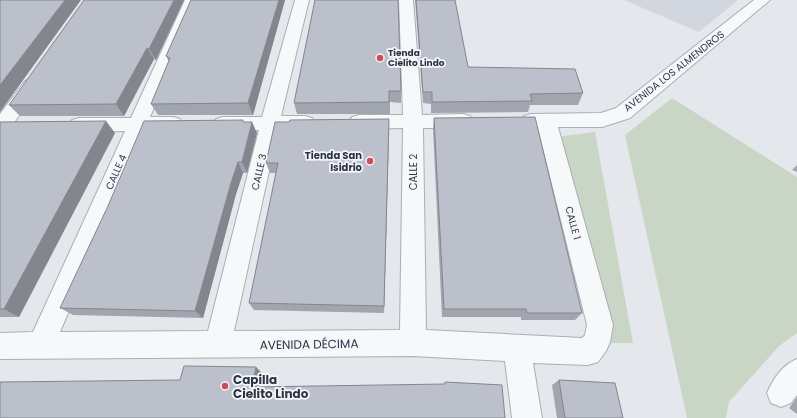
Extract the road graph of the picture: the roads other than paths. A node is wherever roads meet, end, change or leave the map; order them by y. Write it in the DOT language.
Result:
graph roads {
  1 [pos="192,0"];
  2 [pos="302,0"];
  3 [pos="406,0"];
  4 [pos="763,0"];
  5 [pos="42,69"];
  6 [pos="546,120"];
  7 [pos="483,121"];
  8 [pos="515,121"];
  9 [pos="413,122"];
  10 [pos="270,123"];
  11 [pos="137,124"];
  12 [pos="26,125"];
  13 [pos="66,125"];
  14 [pos="1,126"];
  15 [pos="600,325"];
  16 [pos="413,343"];
  17 [pos="41,345"];
  18 [pos="0,346"];
  19 [pos="218,346"];
  20 [pos="517,349"];
  21 [pos="527,418"];
  1 -- 11 [label="street, CALLE 4"];
  2 -- 10 [label="street, CALLE 3"];
  3 -- 9 [label="street, CALLE 2"];
  4 -- 6 [label="street, AVENIDA LOS ALMENDROS"];
  5 -- 14 [label="street"];
  6 -- 8 [label="street, AVENIDA LOS ALMENDROS"];
  6 -- 15 [label="street, CALLE 1"];
  7 -- 9 [label="street"];
  9 -- 10 [label="street"];
  9 -- 16 [label="street, CALLE 2"];
  10 -- 11 [label="street"];
  10 -- 19 [label="street, CALLE 3"];
  11 -- 13 [label="street"];
  11 -- 17 [label="street, CALLE 4"];
  12 -- 14 [label="street"];
  15 -- 20 [label="street, AVENIDA DÉCIMA"];
  16 -- 19 [label="street, AVENIDA DÉCIMA"];
  16 -- 20 [label="street, AVENIDA DÉCIMA"];
  17 -- 18 [label="street, AVENIDA DÉCIMA"];
  17 -- 19 [label="street, AVENIDA DÉCIMA"];
  20 -- 21 [label="street"];
}
